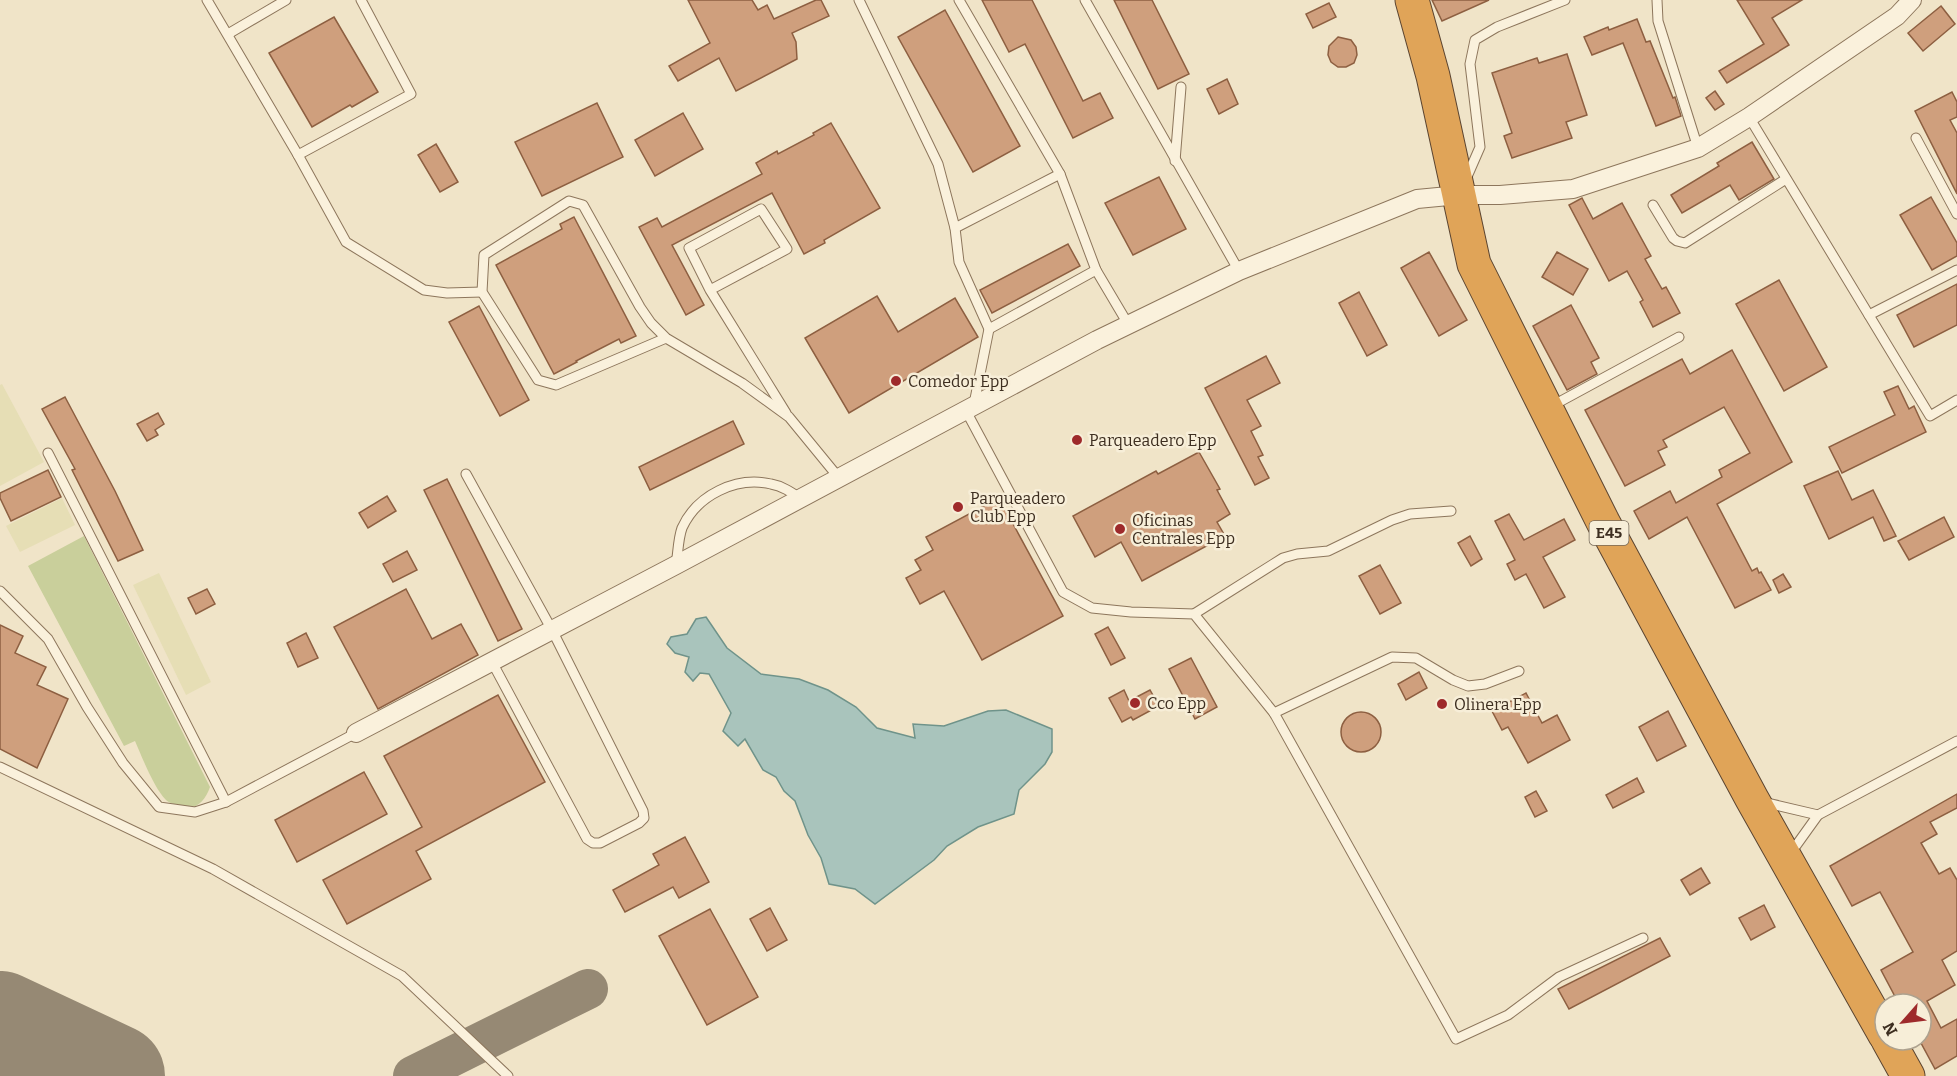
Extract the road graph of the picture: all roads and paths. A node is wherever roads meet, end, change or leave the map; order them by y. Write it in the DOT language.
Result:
graph roads {
  1 [pos="207,0"];
  2 [pos="286,0"];
  3 [pos="362,0"];
  4 [pos="858,0"];
  5 [pos="959,0"];
  6 [pos="1085,0"];
  7 [pos="1412,0"];
  8 [pos="1565,0"];
  9 [pos="1657,0"];
  10 [pos="1912,0"];
  11 [pos="228,34"];
  12 [pos="1181,87"];
  13 [pos="1749,117"];
  14 [pos="1916,138"];
  15 [pos="1698,148"];
  16 [pos="298,155"];
  17 [pos="1175,160"];
  18 [pos="1060,174"];
  19 [pos="1786,179"];
  20 [pos="1459,195"];
  21 [pos="1653,205"];
  22 [pos="1957,214"];
  23 [pos="955,228"];
  24 [pos="1096,270"];
  25 [pos="1957,270"];
  26 [pos="1239,271"];
  27 [pos="710,290"];
  28 [pos="482,292"];
  29 [pos="1869,315"];
  30 [pos="1128,324"];
  31 [pos="989,329"];
  32 [pos="1679,337"];
  33 [pos="666,338"];
  34 [pos="1957,400"];
  35 [pos="970,407"];
  36 [pos="1545,410"];
  37 [pos="789,417"];
  38 [pos="48,453"];
  39 [pos="466,474"];
  40 [pos="839,478"];
  41 [pos="801,499"];
  42 [pos="1451,511"];
  43 [pos="676,565"];
  44 [pos="0,591"];
  45 [pos="1194,614"];
  46 [pos="552,630"];
  47 [pos="492,662"];
  48 [pos="1519,671"];
  49 [pos="1274,713"];
  50 [pos="356,733"];
  51 [pos="1957,741"];
  52 [pos="0,767"];
  53 [pos="1752,799"];
  54 [pos="226,802"];
  55 [pos="1818,814"];
  56 [pos="1786,858"];
  57 [pos="1643,938"];
  58 [pos="1873,1014"];
  59 [pos="1895,1052"];
  60 [pos="508,1076"];
  61 [pos="1908,1076"];
  1 -- 11 [label="lane"];
  2 -- 11 [label="lane"];
  3 -- 16 [label="lane"];
  4 -- 23 [label="lane"];
  5 -- 18 [label="lane"];
  6 -- 17 [label="lane"];
  7 -- 20 [label="highway, E45"];
  8 -- 20 [label="lane"];
  9 -- 15 [label="lane"];
  10 -- 13 [label="street"];
  11 -- 16 [label="lane"];
  12 -- 17 [label="lane"];
  13 -- 15 [label="street"];
  13 -- 19 [label="lane"];
  14 -- 22 [label="lane"];
  15 -- 20 [label="street"];
  16 -- 28 [label="lane"];
  17 -- 26 [label="lane"];
  18 -- 23 [label="lane"];
  18 -- 24 [label="lane"];
  19 -- 21 [label="lane"];
  19 -- 29 [label="lane"];
  20 -- 26 [label="street"];
  20 -- 36 [label="highway, E45"];
  23 -- 31 [label="lane"];
  24 -- 30 [label="lane"];
  24 -- 31 [label="lane"];
  25 -- 29 [label="lane"];
  26 -- 30 [label="street"];
  27 -- 27 [label="lane"];
  27 -- 37 [label="lane"];
  28 -- 33 [label="lane"];
  28 -- 33 [label="lane"];
  29 -- 34 [label="lane"];
  30 -- 35 [label="street"];
  31 -- 35 [label="lane"];
  32 -- 36 [label="lane"];
  33 -- 37 [label="lane"];
  35 -- 40 [label="street"];
  35 -- 45 [label="lane"];
  36 -- 53 [label="highway, E45"];
  37 -- 40 [label="lane"];
  38 -- 54 [label="lane"];
  39 -- 46 [label="lane"];
  40 -- 41 [label="street"];
  41 -- 43 [label="street"];
  41 -- 43 [label="lane"];
  42 -- 45 [label="lane"];
  43 -- 46 [label="street"];
  44 -- 54 [label="lane"];
  45 -- 49 [label="lane"];
  46 -- 47 [label="street"];
  46 -- 47 [label="lane"];
  47 -- 50 [label="street"];
  48 -- 49 [label="lane"];
  49 -- 57 [label="lane"];
  50 -- 54 [label="lane"];
  51 -- 55 [label="lane"];
  52 -- 60 [label="lane"];
  53 -- 55 [label="lane"];
  53 -- 56 [label="highway, E45"];
  55 -- 56 [label="lane"];
  56 -- 58 [label="highway, E45"];
  59 -- 61 [label="highway"];
}
